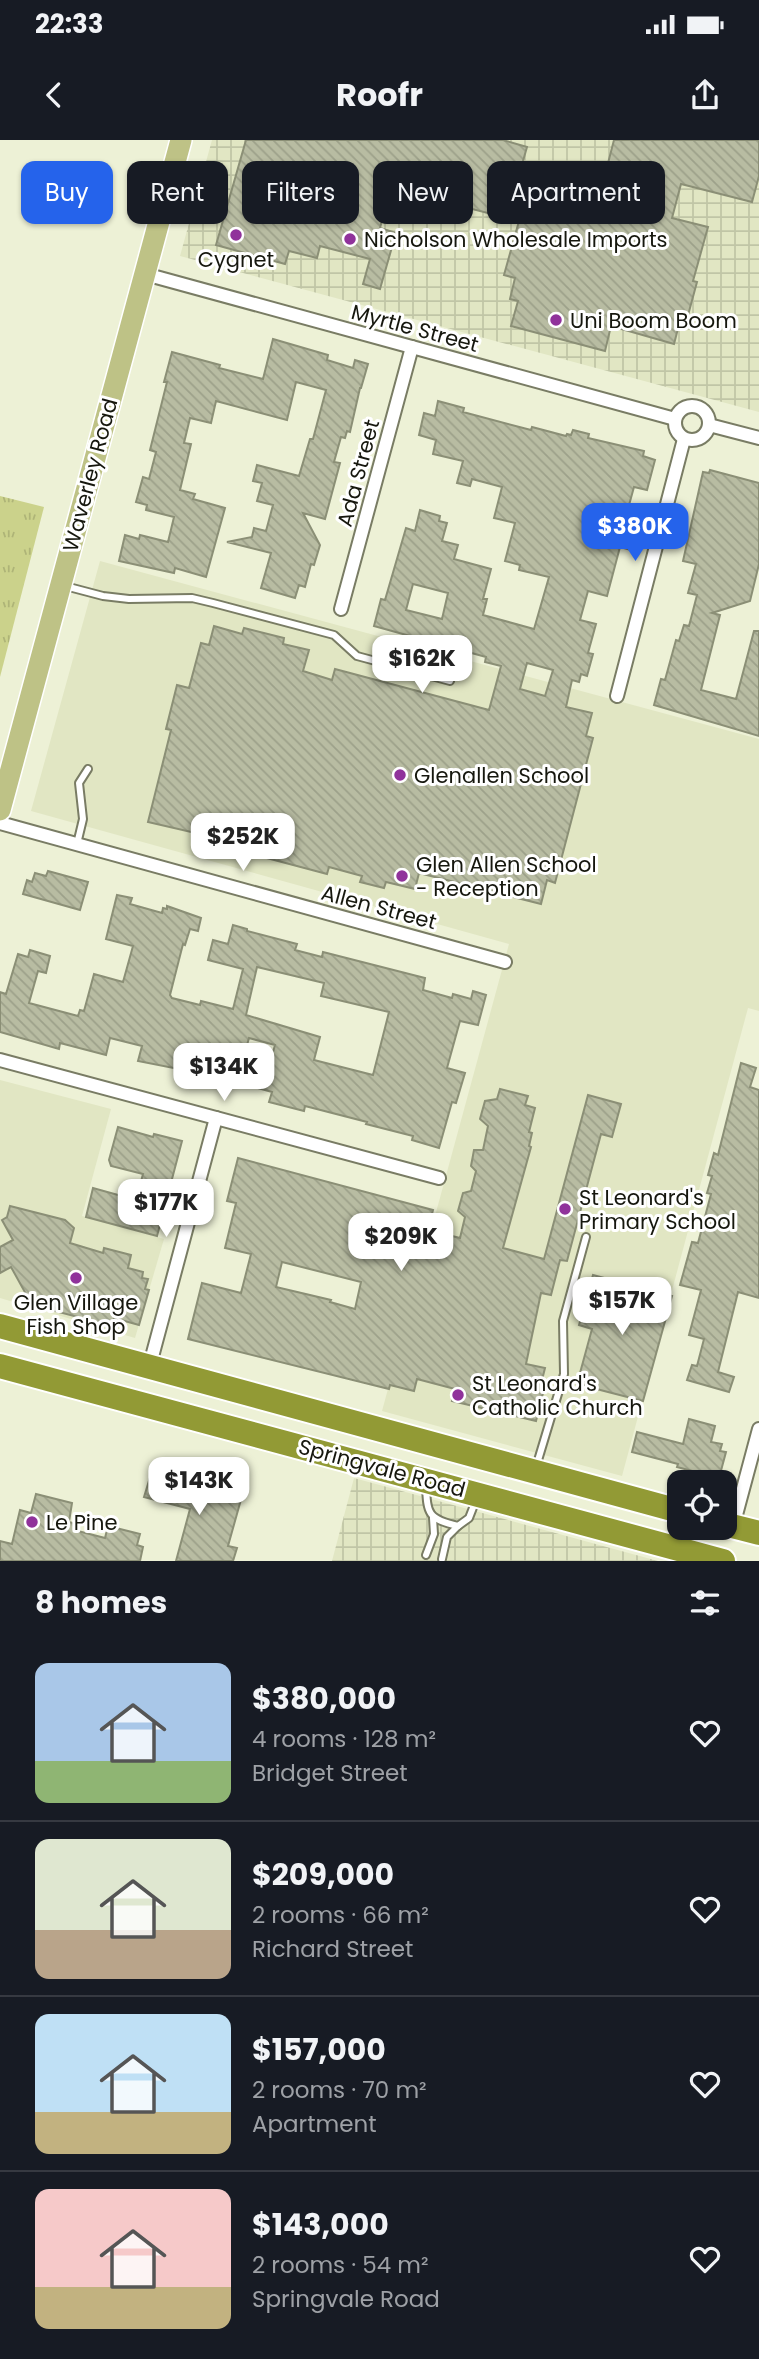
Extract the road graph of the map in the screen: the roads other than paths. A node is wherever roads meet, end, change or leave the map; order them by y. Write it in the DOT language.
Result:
graph roads {
  1 [pos="181,140"];
  2 [pos="145,274"];
  3 [pos="412,347"];
  4 [pos="675,419"];
  5 [pos="709,425"];
  6 [pos="759,438"];
  7 [pos="684,439"];
  8 [pos="60,585"];
  9 [pos="341,609"];
  10 [pos="450,681"];
  11 [pos="617,696"];
  12 [pos="88,769"];
  13 [pos="0,810"];
  14 [pos="0,823"];
  15 [pos="77,844"];
  16 [pos="505,962"];
  17 [pos="0,1060"];
  18 [pos="216,1118"];
  19 [pos="439,1178"];
  20 [pos="586,1237"];
  21 [pos="0,1326"];
  22 [pos="0,1366"];
  23 [pos="149,1368"];
  24 [pos="283,1404"];
  25 [pos="759,1429"];
  26 [pos="281,1440"];
  27 [pos="535,1472"];
  28 [pos="426,1480"];
  29 [pos="478,1495"];
  30 [pos="737,1499"];
  31 [pos="667,1508"];
  32 [pos="433,1518"];
  33 [pos="457,1526"];
  34 [pos="737,1527"];
  35 [pos="759,1533"];
  36 [pos="426,1555"];
  37 [pos="442,1559"];
  38 [pos="723,1561"];
  1 -- 2 [label="main road, Waverley Road"];
  2 -- 3 [label="street, Myrtle Street"];
  2 -- 8 [label="main road, Waverley Road"];
  3 -- 4 [label="street, Myrtle Street"];
  3 -- 9 [label="street, Ada Street"];
  4 -- 5 [label="street"];
  4 -- 7 [label="street"];
  5 -- 6 [label="street"];
  5 -- 7 [label="street"];
  7 -- 11 [label="street"];
  8 -- 10 [label="lane"];
  8 -- 13 [label="main road, Waverley Road"];
  12 -- 15 [label="lane"];
  14 -- 15 [label="street, Allen Street"];
  15 -- 16 [label="street, Allen Street"];
  17 -- 18 [label="street"];
  18 -- 19 [label="street"];
  18 -- 23 [label="street"];
  20 -- 27 [label="lane"];
  21 -- 23 [label="highway, Springvale Road"];
  22 -- 26 [label="highway, Springvale Road"];
  23 -- 24 [label="highway, Springvale Road"];
  24 -- 26 [label="highway"];
  24 -- 27 [label="highway, Springvale Road"];
  25 -- 30 [label="street"];
  26 -- 28 [label="highway, Springvale Road"];
  27 -- 31 [label="highway, Springvale Road"];
  28 -- 29 [label="highway, Springvale Road"];
  28 -- 32 [label="lane"];
  29 -- 33 [label="lane"];
  29 -- 38 [label="highway, Springvale Road"];
  32 -- 33 [label="lane"];
  32 -- 36 [label="lane"];
  33 -- 37 [label="lane"];
  34 -- 35 [label="highway"];
}
